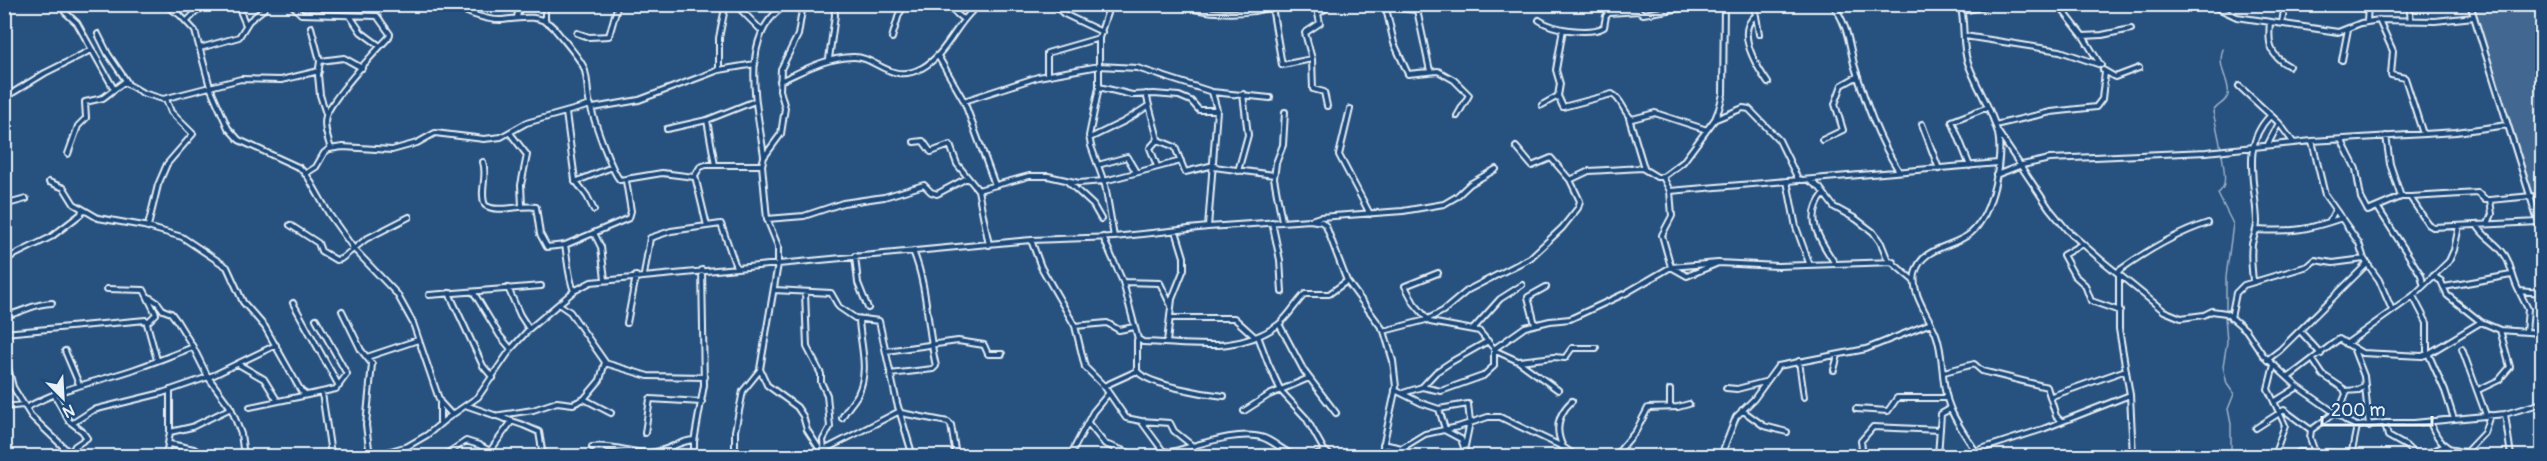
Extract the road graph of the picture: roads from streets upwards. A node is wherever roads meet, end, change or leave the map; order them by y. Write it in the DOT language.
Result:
graph roads {
  1 [pos="164,4"];
  2 [pos="204,4"];
  3 [pos="244,4"];
  4 [pos="520,4"];
  5 [pos="545,4"];
  6 [pos="618,4"];
  7 [pos="788,4"];
  8 [pos="803,4"];
  9 [pos="834,4"];
  10 [pos="906,4"];
  11 [pos="945,4"];
  12 [pos="981,4"];
  13 [pos="1053,4"];
  14 [pos="1110,4"];
  15 [pos="1171,4"];
  16 [pos="1279,4"];
  17 [pos="1314,4"];
  18 [pos="1331,4"];
  19 [pos="1458,4"];
  20 [pos="1636,4"];
  21 [pos="1708,4"];
  22 [pos="1724,4"];
  23 [pos="1754,4"];
  24 [pos="1832,4"];
  25 [pos="1960,4"];
  26 [pos="1996,4"];
  27 [pos="2058,4"];
  28 [pos="2209,4"];
  29 [pos="2286,4"];
  30 [pos="2368,4"];
  31 [pos="2409,4"];
  32 [pos="2470,4"];
  33 [pos="292,5"];
  34 [pos="737,5"];
  35 [pos="1385,6"];
  36 [pos="1452,6"];
  37 [pos="1691,6"];
  38 [pos="459,7"];
  39 [pos="1272,7"];
  40 [pos="692,8"];
  41 [pos="725,8"];
  42 [pos="264,9"];
  43 [pos="1639,11"];
  44 [pos="1962,11"];
  45 [pos="65,12"];
  46 [pos="1318,14"];
  47 [pos="350,16"];
  48 [pos="1755,16"];
  49 [pos="517,17"];
  50 [pos="2474,17"];
  51 [pos="964,20"];
  52 [pos="1539,20"];
  53 [pos="2379,20"];
  54 [pos="187,21"];
  55 [pos="2270,21"];
  56 [pos="2411,21"];
  57 [pos="545,22"];
  58 [pos="2367,22"];
  59 [pos="2282,23"];
  60 [pos="247,25"];
  61 [pos="311,27"];
  62 [pos="2348,28"];
  63 [pos="1563,29"];
  64 [pos="2131,29"];
  65 [pos="762,31"];
  66 [pos="1101,32"];
  67 [pos="577,33"];
  68 [pos="98,34"];
  69 [pos="1759,34"];
  70 [pos="1965,36"];
  71 [pos="2083,36"];
  72 [pos="892,38"];
  73 [pos="1099,38"];
  74 [pos="380,46"];
  75 [pos="200,48"];
  76 [pos="91,50"];
  77 [pos="938,56"];
  78 [pos="829,59"];
  79 [pos="1312,59"];
  80 [pos="2342,60"];
  81 [pos="320,61"];
  82 [pos="755,64"];
  83 [pos="2101,65"];
  84 [pos="1099,66"];
  85 [pos="2289,66"];
  86 [pos="362,68"];
  87 [pos="2139,68"];
  88 [pos="719,70"];
  89 [pos="319,71"];
  90 [pos="1430,71"];
  91 [pos="2104,72"];
  92 [pos="1047,75"];
  93 [pos="1858,76"];
  94 [pos="780,81"];
  95 [pos="127,83"];
  96 [pos="1768,83"];
  97 [pos="2239,86"];
  98 [pos="210,87"];
  99 [pos="1099,87"];
  100 [pos="114,89"];
  101 [pos="1212,92"];
  102 [pos="1146,94"];
  103 [pos="1243,94"];
  104 [pos="1558,96"];
  105 [pos="4,98"];
  106 [pos="1270,98"];
  107 [pos="166,99"];
  108 [pos="964,101"];
  109 [pos="755,102"];
  110 [pos="1542,105"];
  111 [pos="592,106"];
  112 [pos="1148,106"];
  113 [pos="1327,106"];
  114 [pos="1988,107"];
  115 [pos="1350,109"];
  116 [pos="1217,110"];
  117 [pos="1285,112"];
  118 [pos="566,113"];
  119 [pos="326,115"];
  120 [pos="1457,116"];
  121 [pos="2270,116"];
  122 [pos="1629,118"];
  123 [pos="1715,119"];
  124 [pos="707,120"];
  125 [pos="2279,123"];
  126 [pos="1922,124"];
  127 [pos="1995,125"];
  128 [pos="2508,125"];
  129 [pos="667,129"];
  130 [pos="1707,130"];
  131 [pos="1998,132"];
  132 [pos="510,133"];
  133 [pos="2423,134"];
  134 [pos="2386,136"];
  135 [pos="1090,138"];
  136 [pos="1158,140"];
  137 [pos="1822,140"];
  138 [pos="2342,140"];
  139 [pos="2312,141"];
  140 [pos="914,142"];
  141 [pos="2294,143"];
  142 [pos="2268,145"];
  143 [pos="1516,147"];
  144 [pos="2254,147"];
  145 [pos="331,148"];
  146 [pos="68,154"];
  147 [pos="764,157"];
  148 [pos="1180,161"];
  149 [pos="483,162"];
  150 [pos="1998,163"];
  151 [pos="715,165"];
  152 [pos="762,165"];
  153 [pos="1098,165"];
  154 [pos="2022,165"];
  155 [pos="1157,166"];
  156 [pos="1214,166"];
  157 [pos="1970,166"];
  158 [pos="612,167"];
  159 [pos="1644,168"];
  160 [pos="1496,169"];
  161 [pos="1939,169"];
  162 [pos="1239,171"];
  163 [pos="1899,171"];
  164 [pos="1136,172"];
  165 [pos="305,174"];
  166 [pos="1274,175"];
  167 [pos="1996,175"];
  168 [pos="695,176"];
  169 [pos="1663,177"];
  170 [pos="968,178"];
  171 [pos="1570,180"];
  172 [pos="1800,180"];
  173 [pos="626,181"];
  174 [pos="1068,181"];
  175 [pos="1104,181"];
  176 [pos="1787,181"];
  177 [pos="1810,181"];
  178 [pos="49,182"];
  179 [pos="575,182"];
  180 [pos="995,185"];
  181 [pos="978,190"];
  182 [pos="1670,191"];
  183 [pos="1824,194"];
  184 [pos="2410,196"];
  185 [pos="2532,196"];
  186 [pos="2401,197"];
  187 [pos="26,199"];
  188 [pos="2490,200"];
  189 [pos="4,205"];
  190 [pos="522,206"];
  191 [pos="2378,208"];
  192 [pos="82,210"];
  193 [pos="594,210"];
  194 [pos="2335,210"];
  195 [pos="1370,214"];
  196 [pos="409,217"];
  197 [pos="2342,218"];
  198 [pos="767,219"];
  199 [pos="1101,219"];
  200 [pos="1310,220"];
  201 [pos="1282,221"];
  202 [pos="1272,222"];
  203 [pos="2329,222"];
  204 [pos="2539,222"];
  205 [pos="2208,223"];
  206 [pos="2488,224"];
  207 [pos="290,225"];
  208 [pos="2477,225"];
  209 [pos="148,226"];
  210 [pos="707,226"];
  211 [pos="2459,226"];
  212 [pos="1208,227"];
  213 [pos="2256,230"];
  214 [pos="1176,231"];
  215 [pos="594,233"];
  216 [pos="2542,234"];
  217 [pos="1103,237"];
  218 [pos="1114,237"];
  219 [pos="1031,240"];
  220 [pos="2082,244"];
  221 [pos="565,245"];
  222 [pos="989,245"];
  223 [pos="354,249"];
  224 [pos="913,251"];
  225 [pos="855,256"];
  226 [pos="4,260"];
  227 [pos="2366,261"];
  228 [pos="1893,262"];
  229 [pos="1718,263"];
  230 [pos="1835,263"];
  231 [pos="778,264"];
  232 [pos="1810,264"];
  233 [pos="736,267"];
  234 [pos="1671,267"];
  235 [pos="702,270"];
  236 [pos="2118,272"];
  237 [pos="1438,273"];
  238 [pos="644,275"];
  239 [pos="2511,275"];
  240 [pos="636,276"];
  241 [pos="2433,276"];
  242 [pos="604,279"];
  243 [pos="1347,281"];
  244 [pos="1914,281"];
  245 [pos="1123,282"];
  246 [pos="2253,282"];
  247 [pos="2423,284"];
  248 [pos="1522,285"];
  249 [pos="541,286"];
  250 [pos="1546,286"];
  251 [pos="2444,287"];
  252 [pos="508,288"];
  253 [pos="107,289"];
  254 [pos="774,290"];
  255 [pos="574,291"];
  256 [pos="2519,291"];
  257 [pos="474,292"];
  258 [pos="805,292"];
  259 [pos="1282,292"];
  260 [pos="449,293"];
  261 [pos="2542,293"];
  262 [pos="429,294"];
  263 [pos="2413,296"];
  264 [pos="149,297"];
  265 [pos="52,303"];
  266 [pos="293,303"];
  267 [pos="560,305"];
  268 [pos="1171,307"];
  269 [pos="868,308"];
  270 [pos="2392,310"];
  271 [pos="342,311"];
  272 [pos="2120,311"];
  273 [pos="4,316"];
  274 [pos="1171,318"];
  275 [pos="859,319"];
  276 [pos="2231,319"];
  277 [pos="316,320"];
  278 [pos="1426,320"];
  279 [pos="148,322"];
  280 [pos="2481,322"];
  281 [pos="627,323"];
  282 [pos="1930,323"];
  283 [pos="1278,324"];
  284 [pos="1535,324"];
  285 [pos="1075,326"];
  286 [pos="1134,327"];
  287 [pos="530,329"];
  288 [pos="1473,329"];
  289 [pos="2500,330"];
  290 [pos="1384,331"];
  291 [pos="2300,331"];
  292 [pos="2526,332"];
  293 [pos="4,333"];
  294 [pos="2541,333"];
  295 [pos="1257,336"];
  296 [pos="1138,339"];
  297 [pos="418,340"];
  298 [pos="1488,341"];
  299 [pos="1167,342"];
  300 [pos="930,344"];
  301 [pos="2346,344"];
  302 [pos="276,345"];
  303 [pos="193,347"];
  304 [pos="1596,348"];
  305 [pos="511,349"];
  306 [pos="1494,349"];
  307 [pos="2463,349"];
  308 [pos="2354,350"];
  309 [pos="65,351"];
  310 [pos="886,351"];
  311 [pos="4,352"];
  312 [pos="1002,354"];
  313 [pos="2321,354"];
  314 [pos="2428,354"];
  315 [pos="1838,355"];
  316 [pos="367,357"];
  317 [pos="157,360"];
  318 [pos="2267,360"];
  319 [pos="2313,360"];
  320 [pos="1518,361"];
  321 [pos="1799,361"];
  322 [pos="605,363"];
  323 [pos="237,364"];
  324 [pos="2274,365"];
  325 [pos="761,366"];
  326 [pos="1834,369"];
  327 [pos="2126,370"];
  328 [pos="1137,371"];
  329 [pos="1944,372"];
  330 [pos="890,374"];
  331 [pos="208,377"];
  332 [pos="705,377"];
  333 [pos="2289,377"];
  334 [pos="493,378"];
  335 [pos="1309,378"];
  336 [pos="1765,382"];
  337 [pos="79,384"];
  338 [pos="2365,385"];
  339 [pos="339,386"];
  340 [pos="1104,386"];
  341 [pos="1422,387"];
  342 [pos="2298,387"];
  343 [pos="1726,388"];
  344 [pos="170,390"];
  345 [pos="1395,390"];
  346 [pos="1558,390"];
  347 [pos="1670,390"];
  348 [pos="2478,390"];
  349 [pos="1281,391"];
  350 [pos="2345,391"];
  351 [pos="322,393"];
  352 [pos="1109,393"];
  353 [pos="1403,393"];
  354 [pos="54,394"];
  355 [pos="307,395"];
  356 [pos="2130,395"];
  357 [pos="1224,396"];
  358 [pos="2052,396"];
  359 [pos="1804,397"];
  360 [pos="1947,398"];
  361 [pos="585,399"];
  362 [pos="277,400"];
  363 [pos="1572,401"];
  364 [pos="440,402"];
  365 [pos="702,402"];
  366 [pos="2274,402"];
  367 [pos="2542,403"];
  368 [pos="1689,404"];
  369 [pos="250,406"];
  370 [pos="468,406"];
  371 [pos="4,407"];
  372 [pos="25,407"];
  373 [pos="1670,407"];
  374 [pos="231,408"];
  375 [pos="1439,409"];
  376 [pos="1856,409"];
  377 [pos="1950,409"];
  378 [pos="1742,410"];
  379 [pos="1244,411"];
  380 [pos="900,412"];
  381 [pos="2279,412"];
  382 [pos="610,413"];
  383 [pos="1336,413"];
  384 [pos="2335,413"];
  385 [pos="2488,414"];
  386 [pos="2505,414"];
  387 [pos="452,415"];
  388 [pos="494,416"];
  389 [pos="842,418"];
  390 [pos="2454,418"];
  391 [pos="512,421"];
  392 [pos="1141,421"];
  393 [pos="2061,421"];
  394 [pos="1470,422"];
  395 [pos="2430,422"];
  396 [pos="73,423"];
  397 [pos="1088,423"];
  398 [pos="2385,423"];
  399 [pos="440,424"];
  400 [pos="2357,426"];
  401 [pos="2369,426"];
  402 [pos="2256,428"];
  403 [pos="1444,429"];
  404 [pos="1940,430"];
  405 [pos="2311,430"];
  406 [pos="170,432"];
  407 [pos="1787,432"];
  408 [pos="645,433"];
  409 [pos="694,440"];
  410 [pos="170,444"];
  411 [pos="1383,444"];
  412 [pos="1465,446"];
  413 [pos="592,447"];
  414 [pos="1194,447"];
  415 [pos="2443,447"];
  416 [pos="1402,448"];
  417 [pos="1116,449"];
  418 [pos="1564,449"];
  419 [pos="399,450"];
  420 [pos="490,451"];
  421 [pos="1975,451"];
  422 [pos="2315,452"];
  423 [pos="823,453"];
  424 [pos="331,454"];
  425 [pos="2351,454"];
  426 [pos="2466,454"];
  427 [pos="72,455"];
  428 [pos="1163,455"];
  429 [pos="1329,455"];
  430 [pos="166,456"];
  431 [pos="204,456"];
  432 [pos="244,456"];
  433 [pos="320,456"];
  434 [pos="370,456"];
  435 [pos="398,456"];
  436 [pos="442,456"];
  437 [pos="499,456"];
  438 [pos="543,456"];
  439 [pos="694,456"];
  440 [pos="735,456"];
  441 [pos="916,456"];
  442 [pos="956,456"];
  443 [pos="1070,456"];
  444 [pos="1113,456"];
  445 [pos="1138,456"];
  446 [pos="1296,456"];
  447 [pos="1312,456"];
  448 [pos="1381,456"];
  449 [pos="1406,456"];
  450 [pos="1467,456"];
  451 [pos="1562,456"];
  452 [pos="1576,456"];
  453 [pos="1615,456"];
  454 [pos="1721,456"];
  455 [pos="1863,456"];
  456 [pos="1938,456"];
  457 [pos="1979,456"];
  458 [pos="2133,456"];
  459 [pos="2274,456"];
  460 [pos="2294,456"];
  461 [pos="2418,456"];
  462 [pos="2446,456"];
  463 [pos="2511,456"];
  1 -- 54 [label="street"];
  2 -- 54 [label="street"];
  3 -- 60 [label="street"];
  4 -- 49 [label="street"];
  5 -- 57 [label="street"];
  6 -- 67 [label="street"];
  7 -- 65 [label="street"];
  8 -- 94 [label="street"];
  9 -- 78 [label="street"];
  10 -- 72 [label="street"];
  11 -- 51 [label="street"];
  12 -- 51 [label="street"];
  13 -- 66 [label="street"];
  14 -- 66 [label="street"];
  15 -- 39 [label="street"];
  16 -- 39 [label="street"];
  17 -- 46 [label="street"];
  18 -- 46 [label="street"];
  19 -- 36 [label="street"];
  20 -- 43 [label="street"];
  21 -- 37 [label="street"];
  22 -- 123 [label="street"];
  23 -- 48 [label="street"];
  24 -- 93 [label="street"];
  25 -- 44 [label="street"];
  26 -- 44 [label="street"];
  27 -- 71 [label="street"];
  28 -- 55 [label="street"];
  29 -- 59 [label="street"];
  30 -- 58 [label="street"];
  31 -- 56 [label="street"];
  32 -- 50 [label="street"];
  33 -- 47 [label="street"];
  34 -- 41 [label="street"];
  34 -- 65 [label="street"];
  35 -- 90 [label="street"];
  35 -- 90 [label="street"];
  37 -- 43 [label="street"];
  38 -- 49 [label="street"];
  39 -- 79 [label="street"];
  40 -- 41 [label="street"];
  41 -- 88 [label="street"];
  42 -- 60 [label="street"];
  43 -- 63 [label="street"];
  44 -- 70 [label="street"];
  45 -- 76 [label="street"];
  46 -- 79 [label="street"];
  47 -- 74 [label="street"];
  47 -- 74 [label="street"];
  48 -- 69 [label="street"];
  48 -- 96 [label="street"];
  49 -- 57 [label="street"];
  50 -- 56 [label="street"];
  50 -- 128 [label="street"];
  51 -- 77 [label="street"];
  52 -- 63 [label="street"];
  53 -- 56 [label="street"];
  53 -- 58 [label="street"];
  53 -- 133 [label="street"];
  54 -- 75 [label="street"];
  55 -- 59 [label="street"];
  55 -- 85 [label="street"];
  57 -- 111 [label="street"];
  58 -- 62 [label="street"];
  59 -- 62 [label="street"];
  60 -- 75 [label="street"];
  61 -- 81 [label="street"];
  62 -- 80 [label="street"];
  63 -- 104 [label="street"];
  64 -- 71 [label="street"];
  65 -- 82 [label="street"];
  66 -- 73 [label="street"];
  68 -- 95 [label="street"];
  70 -- 83 [label="street"];
  70 -- 114 [label="street"];
  71 -- 83 [label="street"];
  73 -- 84 [label="street"];
  73 -- 92 [label="street"];
  74 -- 86 [label="street"];
  75 -- 98 [label="street"];
  76 -- 100 [label="street"];
  76 -- 105 [label="street"];
  77 -- 78 [label="street"];
  77 -- 108 [label="street"];
  78 -- 94 [label="street"];
  79 -- 113 [label="street"];
  81 -- 86 [label="street"];
  81 -- 89 [label="street"];
  82 -- 88 [label="street"];
  82 -- 109 [label="street"];
  83 -- 91 [label="street"];
  84 -- 92 [label="street"];
  84 -- 99 [label="street"];
  84 -- 101 [label="street"];
  86 -- 119 [label="street"];
  87 -- 91 [label="street"];
  88 -- 111 [label="street"];
  89 -- 98 [label="street"];
  89 -- 119 [label="street"];
  90 -- 120 [label="street"];
  91 -- 127 [label="street"];
  92 -- 108 [label="street"];
  93 -- 137 [label="street"];
  93 -- 163 [label="street"];
  94 -- 147 [label="street"];
  95 -- 100 [label="street"];
  95 -- 107 [label="street"];
  97 -- 121 [label="street"];
  98 -- 107 [label="street"];
  98 -- 165 [label="street"];
  99 -- 102 [label="street"];
  99 -- 135 [label="street"];
  100 -- 146 [label="street"];
  101 -- 103 [label="street"];
  101 -- 116 [label="street"];
  102 -- 112 [label="street"];
  102 -- 116 [label="street"];
  103 -- 106 [label="street"];
  103 -- 162 [label="street"];
  104 -- 110 [label="street"];
  104 -- 122 [label="street"];
  107 -- 209 [label="street"];
  108 -- 180 [label="street"];
  109 -- 124 [label="street"];
  109 -- 147 [label="street"];
  111 -- 118 [label="street"];
  111 -- 158 [label="street"];
  112 -- 135 [label="street"];
  112 -- 136 [label="street"];
  114 -- 127 [label="street"];
  114 -- 157 [label="street"];
  115 -- 195 [label="street"];
  116 -- 156 [label="street"];
  117 -- 166 [label="street"];
  118 -- 132 [label="street"];
  118 -- 179 [label="street"];
  119 -- 145 [label="street"];
  121 -- 125 [label="street"];
  121 -- 144 [label="street"];
  122 -- 130 [label="street"];
  122 -- 159 [label="street"];
  123 -- 130 [label="street"];
  123 -- 172 [label="street"];
  124 -- 129 [label="street"];
  124 -- 151 [label="street"];
  125 -- 141 [label="street"];
  125 -- 142 [label="street"];
  126 -- 161 [label="street"];
  127 -- 131 [label="street"];
  128 -- 133 [label="street"];
  128 -- 185 [label="street"];
  130 -- 169 [label="street"];
  131 -- 150 [label="street"];
  131 -- 154 [label="street"];
  132 -- 145 [label="street"];
  132 -- 190 [label="street"];
  133 -- 134 [label="street"];
  134 -- 138 [label="street"];
  134 -- 186 [label="street"];
  135 -- 153 [label="street"];
  136 -- 148 [label="street"];
  136 -- 155 [label="street"];
  138 -- 139 [label="street"];
  138 -- 191 [label="street"];
  139 -- 141 [label="street"];
  139 -- 194 [label="street"];
  140 -- 170 [label="street"];
  141 -- 142 [label="street"];
  142 -- 144 [label="street"];
  143 -- 171 [label="street"];
  144 -- 154 [label="street"];
  144 -- 213 [label="street"];
  145 -- 165 [label="street"];
  147 -- 152 [label="street"];
  148 -- 155 [label="street"];
  148 -- 156 [label="street"];
  149 -- 190 [label="street"];
  150 -- 157 [label="street"];
  150 -- 167 [label="street"];
  151 -- 152 [label="street"];
  151 -- 168 [label="street"];
  152 -- 198 [label="street"];
  153 -- 164 [label="street"];
  153 -- 175 [label="street"];
  154 -- 167 [label="street"];
  154 -- 220 [label="street"];
  155 -- 164 [label="street"];
  156 -- 162 [label="street"];
  156 -- 212 [label="street"];
  157 -- 161 [label="street"];
  158 -- 173 [label="street"];
  158 -- 179 [label="street"];
  159 -- 169 [label="street"];
  159 -- 171 [label="street"];
  160 -- 195 [label="street"];
  161 -- 163 [label="street"];
  162 -- 166 [label="street"];
  163 -- 177 [label="street"];
  164 -- 175 [label="street"];
  165 -- 223 [label="street"];
  166 -- 201 [label="street"];
  167 -- 244 [label="street"];
  168 -- 173 [label="street"];
  168 -- 210 [label="street"];
  169 -- 182 [label="street"];
  170 -- 181 [label="street"];
  170 -- 198 [label="street"];
  171 -- 278 [label="street"];
  172 -- 176 [label="street"];
  172 -- 177 [label="street"];
  173 -- 215 [label="street"];
  174 -- 175 [label="street"];
  174 -- 180 [label="street"];
  174 -- 199 [label="street"];
  175 -- 218 [label="street"];
  176 -- 182 [label="street"];
  176 -- 232 [label="street"];
  177 -- 183 [label="street"];
  178 -- 192 [label="street"];
  179 -- 193 [label="street"];
  180 -- 181 [label="street"];
  181 -- 222 [label="street"];
  182 -- 234 [label="street"];
  183 -- 228 [label="street"];
  183 -- 230 [label="street"];
  184 -- 186 [label="street"];
  184 -- 188 [label="street"];
  184 -- 211 [label="street"];
  185 -- 188 [label="street"];
  185 -- 204 [label="street"];
  186 -- 191 [label="street"];
  187 -- 189 [label="street"];
  188 -- 206 [label="street"];
  190 -- 221 [label="street"];
  191 -- 247 [label="street"];
  192 -- 209 [label="street"];
  192 -- 226 [label="street"];
  194 -- 197 [label="street"];
  194 -- 203 [label="street"];
  195 -- 200 [label="street"];
  196 -- 223 [label="street"];
  197 -- 203 [label="street"];
  197 -- 227 [label="street"];
  198 -- 231 [label="street"];
  200 -- 201 [label="street"];
  200 -- 243 [label="street"];
  201 -- 202 [label="street"];
  202 -- 212 [label="street"];
  202 -- 259 [label="street"];
  203 -- 213 [label="street"];
  204 -- 206 [label="street"];
  204 -- 216 [label="street"];
  205 -- 236 [label="street"];
  206 -- 208 [label="street"];
  207 -- 223 [label="street"];
  208 -- 211 [label="street"];
  208 -- 239 [label="street"];
  209 -- 302 [label="street"];
  210 -- 233 [label="street"];
  210 -- 238 [label="street"];
  211 -- 241 [label="street"];
  212 -- 214 [label="street"];
  213 -- 246 [label="street"];
  214 -- 218 [label="street"];
  214 -- 268 [label="street"];
  215 -- 221 [label="street"];
  215 -- 242 [label="street"];
  217 -- 218 [label="street"];
  217 -- 219 [label="street"];
  217 -- 245 [label="street"];
  219 -- 222 [label="street"];
  219 -- 285 [label="street"];
  220 -- 236 [label="street"];
  220 -- 272 [label="street"];
  221 -- 255 [label="street"];
  222 -- 224 [label="street"];
  223 -- 297 [label="street"];
  224 -- 225 [label="street"];
  224 -- 300 [label="street"];
  225 -- 231 [label="street"];
  225 -- 269 [label="street"];
  227 -- 246 [label="street"];
  227 -- 270 [label="street"];
  227 -- 291 [label="street"];
  228 -- 230 [label="street"];
  228 -- 244 [label="street"];
  229 -- 232 [label="street"];
  229 -- 234 [label="street"];
  229 -- 234 [label="street"];
  230 -- 232 [label="street"];
  231 -- 233 [label="street"];
  231 -- 254 [label="street"];
  233 -- 235 [label="street"];
  234 -- 284 [label="street"];
  235 -- 238 [label="street"];
  235 -- 332 [label="street"];
  236 -- 272 [label="street"];
  236 -- 276 [label="street"];
  237 -- 278 [label="street"];
  238 -- 240 [label="street"];
  239 -- 251 [label="street"];
  239 -- 256 [label="street"];
  240 -- 242 [label="street"];
  240 -- 281 [label="street"];
  241 -- 247 [label="street"];
  241 -- 251 [label="street"];
  242 -- 255 [label="street"];
  243 -- 283 [label="street"];
  243 -- 290 [label="street"];
  244 -- 282 [label="street"];
  245 -- 268 [label="street"];
  245 -- 286 [label="street"];
  246 -- 276 [label="street"];
  247 -- 263 [label="street"];
  248 -- 288 [label="street"];
  249 -- 252 [label="street"];
  250 -- 284 [label="street"];
  251 -- 280 [label="street"];
  252 -- 257 [label="street"];
  252 -- 287 [label="street"];
  253 -- 264 [label="street"];
  254 -- 258 [label="street"];
  254 -- 325 [label="street"];
  255 -- 267 [label="street"];
  256 -- 261 [label="street"];
  256 -- 292 [label="street"];
  257 -- 260 [label="street"];
  257 -- 305 [label="street"];
  258 -- 275 [label="street"];
  258 -- 423 [label="street"];
  260 -- 262 [label="street"];
  260 -- 334 [label="street"];
  263 -- 270 [label="street"];
  263 -- 314 [label="street"];
  264 -- 279 [label="street"];
  264 -- 303 [label="street"];
  265 -- 273 [label="street"];
  266 -- 339 [label="street"];
  267 -- 287 [label="street"];
  267 -- 322 [label="street"];
  268 -- 274 [label="street"];
  270 -- 301 [label="street"];
  271 -- 316 [label="street"];
  272 -- 327 [label="street"];
  274 -- 295 [label="street"];
  274 -- 299 [label="street"];
  275 -- 310 [label="street"];
  275 -- 389 [label="street"];
  276 -- 318 [label="street"];
  277 -- 339 [label="street"];
  278 -- 288 [label="street"];
  278 -- 290 [label="street"];
  279 -- 293 [label="street"];
  279 -- 317 [label="street"];
  280 -- 289 [label="street"];
  280 -- 314 [label="street"];
  282 -- 315 [label="street"];
  282 -- 329 [label="street"];
  283 -- 295 [label="street"];
  283 -- 335 [label="street"];
  284 -- 306 [label="street"];
  285 -- 286 [label="street"];
  285 -- 340 [label="street"];
  286 -- 296 [label="street"];
  287 -- 305 [label="street"];
  288 -- 298 [label="street"];
  289 -- 292 [label="street"];
  289 -- 348 [label="street"];
  290 -- 345 [label="street"];
  291 -- 313 [label="street"];
  291 -- 318 [label="street"];
  292 -- 294 [label="street"];
  295 -- 299 [label="street"];
  295 -- 349 [label="street"];
  296 -- 299 [label="street"];
  296 -- 328 [label="street"];
  297 -- 316 [label="street"];
  297 -- 364 [label="street"];
  298 -- 306 [label="street"];
  298 -- 341 [label="street"];
  300 -- 310 [label="street"];
  300 -- 312 [label="street"];
  300 -- 330 [label="street"];
  301 -- 308 [label="street"];
  301 -- 313 [label="street"];
  302 -- 323 [label="street"];
  302 -- 355 [label="street"];
  303 -- 317 [label="street"];
  303 -- 331 [label="street"];
  304 -- 320 [label="street"];
  305 -- 334 [label="street"];
  306 -- 320 [label="street"];
  306 -- 341 [label="street"];
  307 -- 348 [label="street"];
  308 -- 314 [label="street"];
  308 -- 338 [label="street"];
  309 -- 337 [label="street"];
  310 -- 330 [label="street"];
  311 -- 372 [label="street"];
  313 -- 319 [label="street"];
  314 -- 390 [label="street"];
  315 -- 321 [label="street"];
  315 -- 326 [label="street"];
  316 -- 434 [label="street"];
  317 -- 337 [label="street"];
  318 -- 324 [label="street"];
  319 -- 333 [label="street"];
  319 -- 350 [label="street"];
  320 -- 346 [label="street"];
  321 -- 336 [label="street"];
  321 -- 359 [label="street"];
  322 -- 332 [label="street"];
  322 -- 361 [label="street"];
  323 -- 331 [label="street"];
  323 -- 362 [label="street"];
  324 -- 333 [label="street"];
  324 -- 366 [label="street"];
  325 -- 423 [label="street"];
  325 -- 440 [label="street"];
  327 -- 356 [label="street"];
  327 -- 358 [label="street"];
  328 -- 340 [label="street"];
  328 -- 357 [label="street"];
  329 -- 358 [label="street"];
  329 -- 360 [label="street"];
  330 -- 380 [label="street"];
  331 -- 344 [label="street"];
  331 -- 374 [label="street"];
  332 -- 365 [label="street"];
  333 -- 342 [label="street"];
  334 -- 370 [label="street"];
  335 -- 349 [label="street"];
  335 -- 383 [label="street"];
  336 -- 343 [label="street"];
  336 -- 378 [label="street"];
  337 -- 354 [label="street"];
  338 -- 350 [label="street"];
  338 -- 401 [label="street"];
  339 -- 351 [label="street"];
  340 -- 352 [label="street"];
  341 -- 353 [label="street"];
  342 -- 366 [label="street"];
  342 -- 384 [label="street"];
  344 -- 396 [label="street"];
  344 -- 406 [label="street"];
  345 -- 353 [label="street"];
  345 -- 411 [label="street"];
  347 -- 373 [label="street"];
  348 -- 385 [label="street"];
  349 -- 379 [label="street"];
  349 -- 429 [label="street"];
  350 -- 384 [label="street"];
  351 -- 355 [label="street"];
  351 -- 424 [label="street"];
  352 -- 392 [label="street"];
  352 -- 397 [label="street"];
  353 -- 375 [label="street"];
  354 -- 372 [label="street"];
  354 -- 396 [label="street"];
  355 -- 362 [label="street"];
  356 -- 393 [label="street"];
  356 -- 458 [label="street"];
  358 -- 393 [label="street"];
  360 -- 376 [label="street"];
  360 -- 377 [label="street"];
  361 -- 382 [label="street"];
  361 -- 388 [label="street"];
  362 -- 369 [label="street"];
  363 -- 418 [label="street"];
  364 -- 387 [label="street"];
  364 -- 399 [label="street"];
  365 -- 408 [label="street"];
  365 -- 409 [label="street"];
  366 -- 381 [label="street"];
  367 -- 386 [label="street"];
  368 -- 373 [label="street"];
  370 -- 387 [label="street"];
  370 -- 388 [label="street"];
  371 -- 372 [label="street"];
  372 -- 427 [label="street"];
  373 -- 453 [label="street"];
  374 -- 406 [label="street"];
  374 -- 432 [label="street"];
  375 -- 394 [label="street"];
  375 -- 403 [label="street"];
  377 -- 404 [label="street"];
  377 -- 421 [label="street"];
  378 -- 407 [label="street"];
  378 -- 454 [label="street"];
  380 -- 423 [label="street"];
  380 -- 441 [label="street"];
  380 -- 442 [label="street"];
  381 -- 402 [label="street"];
  381 -- 405 [label="street"];
  381 -- 459 [label="street"];
  384 -- 400 [label="street"];
  384 -- 405 [label="street"];
  385 -- 386 [label="street"];
  385 -- 390 [label="street"];
  385 -- 426 [label="street"];
  386 -- 463 [label="street"];
  387 -- 399 [label="street"];
  388 -- 391 [label="street"];
  390 -- 395 [label="street"];
  391 -- 420 [label="street"];
  391 -- 438 [label="street"];
  392 -- 414 [label="street"];
  392 -- 428 [label="street"];
  393 -- 421 [label="street"];
  394 -- 403 [label="street"];
  394 -- 412 [label="street"];
  394 -- 418 [label="street"];
  395 -- 398 [label="street"];
  395 -- 415 [label="street"];
  396 -- 427 [label="street"];
  397 -- 417 [label="street"];
  397 -- 443 [label="street"];
  398 -- 401 [label="street"];
  398 -- 461 [label="street"];
  399 -- 419 [label="street"];
  400 -- 401 [label="street"];
  400 -- 425 [label="street"];
  403 -- 412 [label="street"];
  403 -- 416 [label="street"];
  404 -- 455 [label="street"];
  404 -- 456 [label="street"];
  405 -- 422 [label="street"];
  406 -- 410 [label="street"];
  409 -- 413 [label="street"];
  409 -- 439 [label="street"];
  410 -- 430 [label="street"];
  410 -- 431 [label="street"];
  411 -- 416 [label="street"];
  411 -- 448 [label="street"];
  412 -- 450 [label="street"];
  414 -- 428 [label="street"];
  414 -- 446 [label="street"];
  415 -- 426 [label="street"];
  415 -- 461 [label="street"];
  415 -- 462 [label="street"];
  416 -- 449 [label="street"];
  417 -- 444 [label="street"];
  417 -- 445 [label="street"];
  418 -- 451 [label="street"];
  418 -- 452 [label="street"];
  419 -- 434 [label="street"];
  419 -- 435 [label="street"];
  420 -- 436 [label="street"];
  420 -- 437 [label="street"];
  421 -- 457 [label="street"];
  422 -- 425 [label="street"];
  422 -- 460 [label="street"];
  424 -- 433 [label="street"];
  424 -- 434 [label="street"];
  429 -- 447 [label="street"];
}
